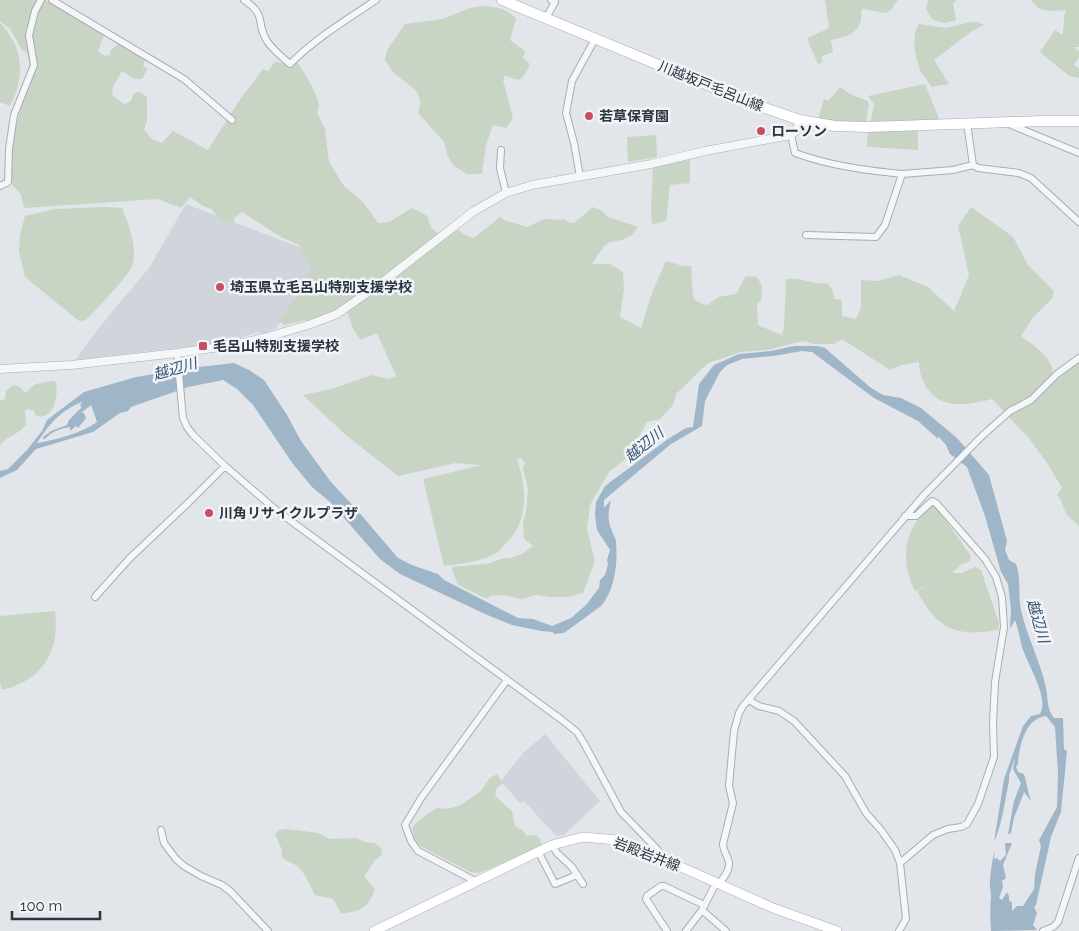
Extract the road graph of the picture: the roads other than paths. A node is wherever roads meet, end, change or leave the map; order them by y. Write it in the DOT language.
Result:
graph roads {
  1 [pos="42,0"];
  2 [pos="52,0"];
  3 [pos="244,0"];
  4 [pos="376,0"];
  5 [pos="502,0"];
  6 [pos="551,0"];
  7 [pos="518,3"];
  8 [pos="546,18"];
  9 [pos="595,39"];
  10 [pos="232,120"];
  11 [pos="800,120"];
  12 [pos="1079,121"];
  13 [pos="1006,122"];
  14 [pos="967,123"];
  15 [pos="791,135"];
  16 [pos="501,150"];
  17 [pos="1079,153"];
  18 [pos="973,165"];
  19 [pos="902,174"];
  20 [pos="580,177"];
  21 [pos="0,186"];
  22 [pos="506,193"];
  23 [pos="1079,222"];
  24 [pos="806,235"];
  25 [pos="177,353"];
  26 [pos="1079,358"];
  27 [pos="0,369"];
  28 [pos="225,466"];
  29 [pos="905,516"];
  30 [pos="95,597"];
  31 [pos="507,680"];
  32 [pos="749,700"];
  33 [pos="161,830"];
  34 [pos="552,845"];
  35 [pos="538,851"];
  36 [pos="663,858"];
  37 [pos="1079,858"];
  38 [pos="900,863"];
  39 [pos="577,875"];
  40 [pos="477,882"];
  41 [pos="584,884"];
  42 [pos="717,884"];
  43 [pos="703,908"];
  44 [pos="268,931"];
  45 [pos="374,931"];
  46 [pos="667,931"];
  47 [pos="686,931"];
  48 [pos="726,931"];
  49 [pos="838,931"];
  50 [pos="899,931"];
  51 [pos="1043,931"];
  1 -- 21 [label="street"];
  2 -- 10 [label="street"];
  3 -- 4 [label="street"];
  5 -- 7 [label="main road, 川越坂戸毛呂山線"];
  6 -- 8 [label="street"];
  7 -- 8 [label="main road, 川越坂戸毛呂山線"];
  8 -- 9 [label="main road, 川越坂戸毛呂山線"];
  9 -- 11 [label="main road, 川越坂戸毛呂山線"];
  9 -- 20 [label="street"];
  11 -- 14 [label="main road, 川越坂戸毛呂山線"];
  11 -- 15 [label="street"];
  12 -- 13 [label="main road, 川越坂戸毛呂山線"];
  13 -- 14 [label="main road, 川越坂戸毛呂山線"];
  13 -- 17 [label="street"];
  14 -- 18 [label="street"];
  15 -- 19 [label="street"];
  15 -- 20 [label="street"];
  16 -- 22 [label="street"];
  18 -- 19 [label="street"];
  18 -- 23 [label="street"];
  19 -- 24 [label="street"];
  20 -- 22 [label="street"];
  22 -- 25 [label="street"];
  25 -- 27 [label="street"];
  25 -- 28 [label="street"];
  26 -- 29 [label="street"];
  28 -- 30 [label="street"];
  28 -- 31 [label="street"];
  29 -- 32 [label="street"];
  29 -- 38 [label="street"];
  31 -- 36 [label="street"];
  31 -- 40 [label="street"];
  32 -- 38 [label="street"];
  32 -- 42 [label="street"];
  33 -- 44 [label="street"];
  34 -- 35 [label="main road, 岩殿岩井線"];
  34 -- 36 [label="main road, 岩殿岩井線"];
  34 -- 39 [label="street"];
  35 -- 39 [label="street"];
  35 -- 40 [label="main road, 岩殿岩井線"];
  36 -- 42 [label="main road, 岩殿岩井線"];
  37 -- 51 [label="street"];
  38 -- 50 [label="street"];
  39 -- 41 [label="street"];
  40 -- 45 [label="main road, 岩殿岩井線"];
  42 -- 43 [label="street"];
  42 -- 49 [label="main road, 岩殿岩井線"];
  43 -- 46 [label="street"];
  43 -- 47 [label="street"];
  43 -- 48 [label="street"];
}
